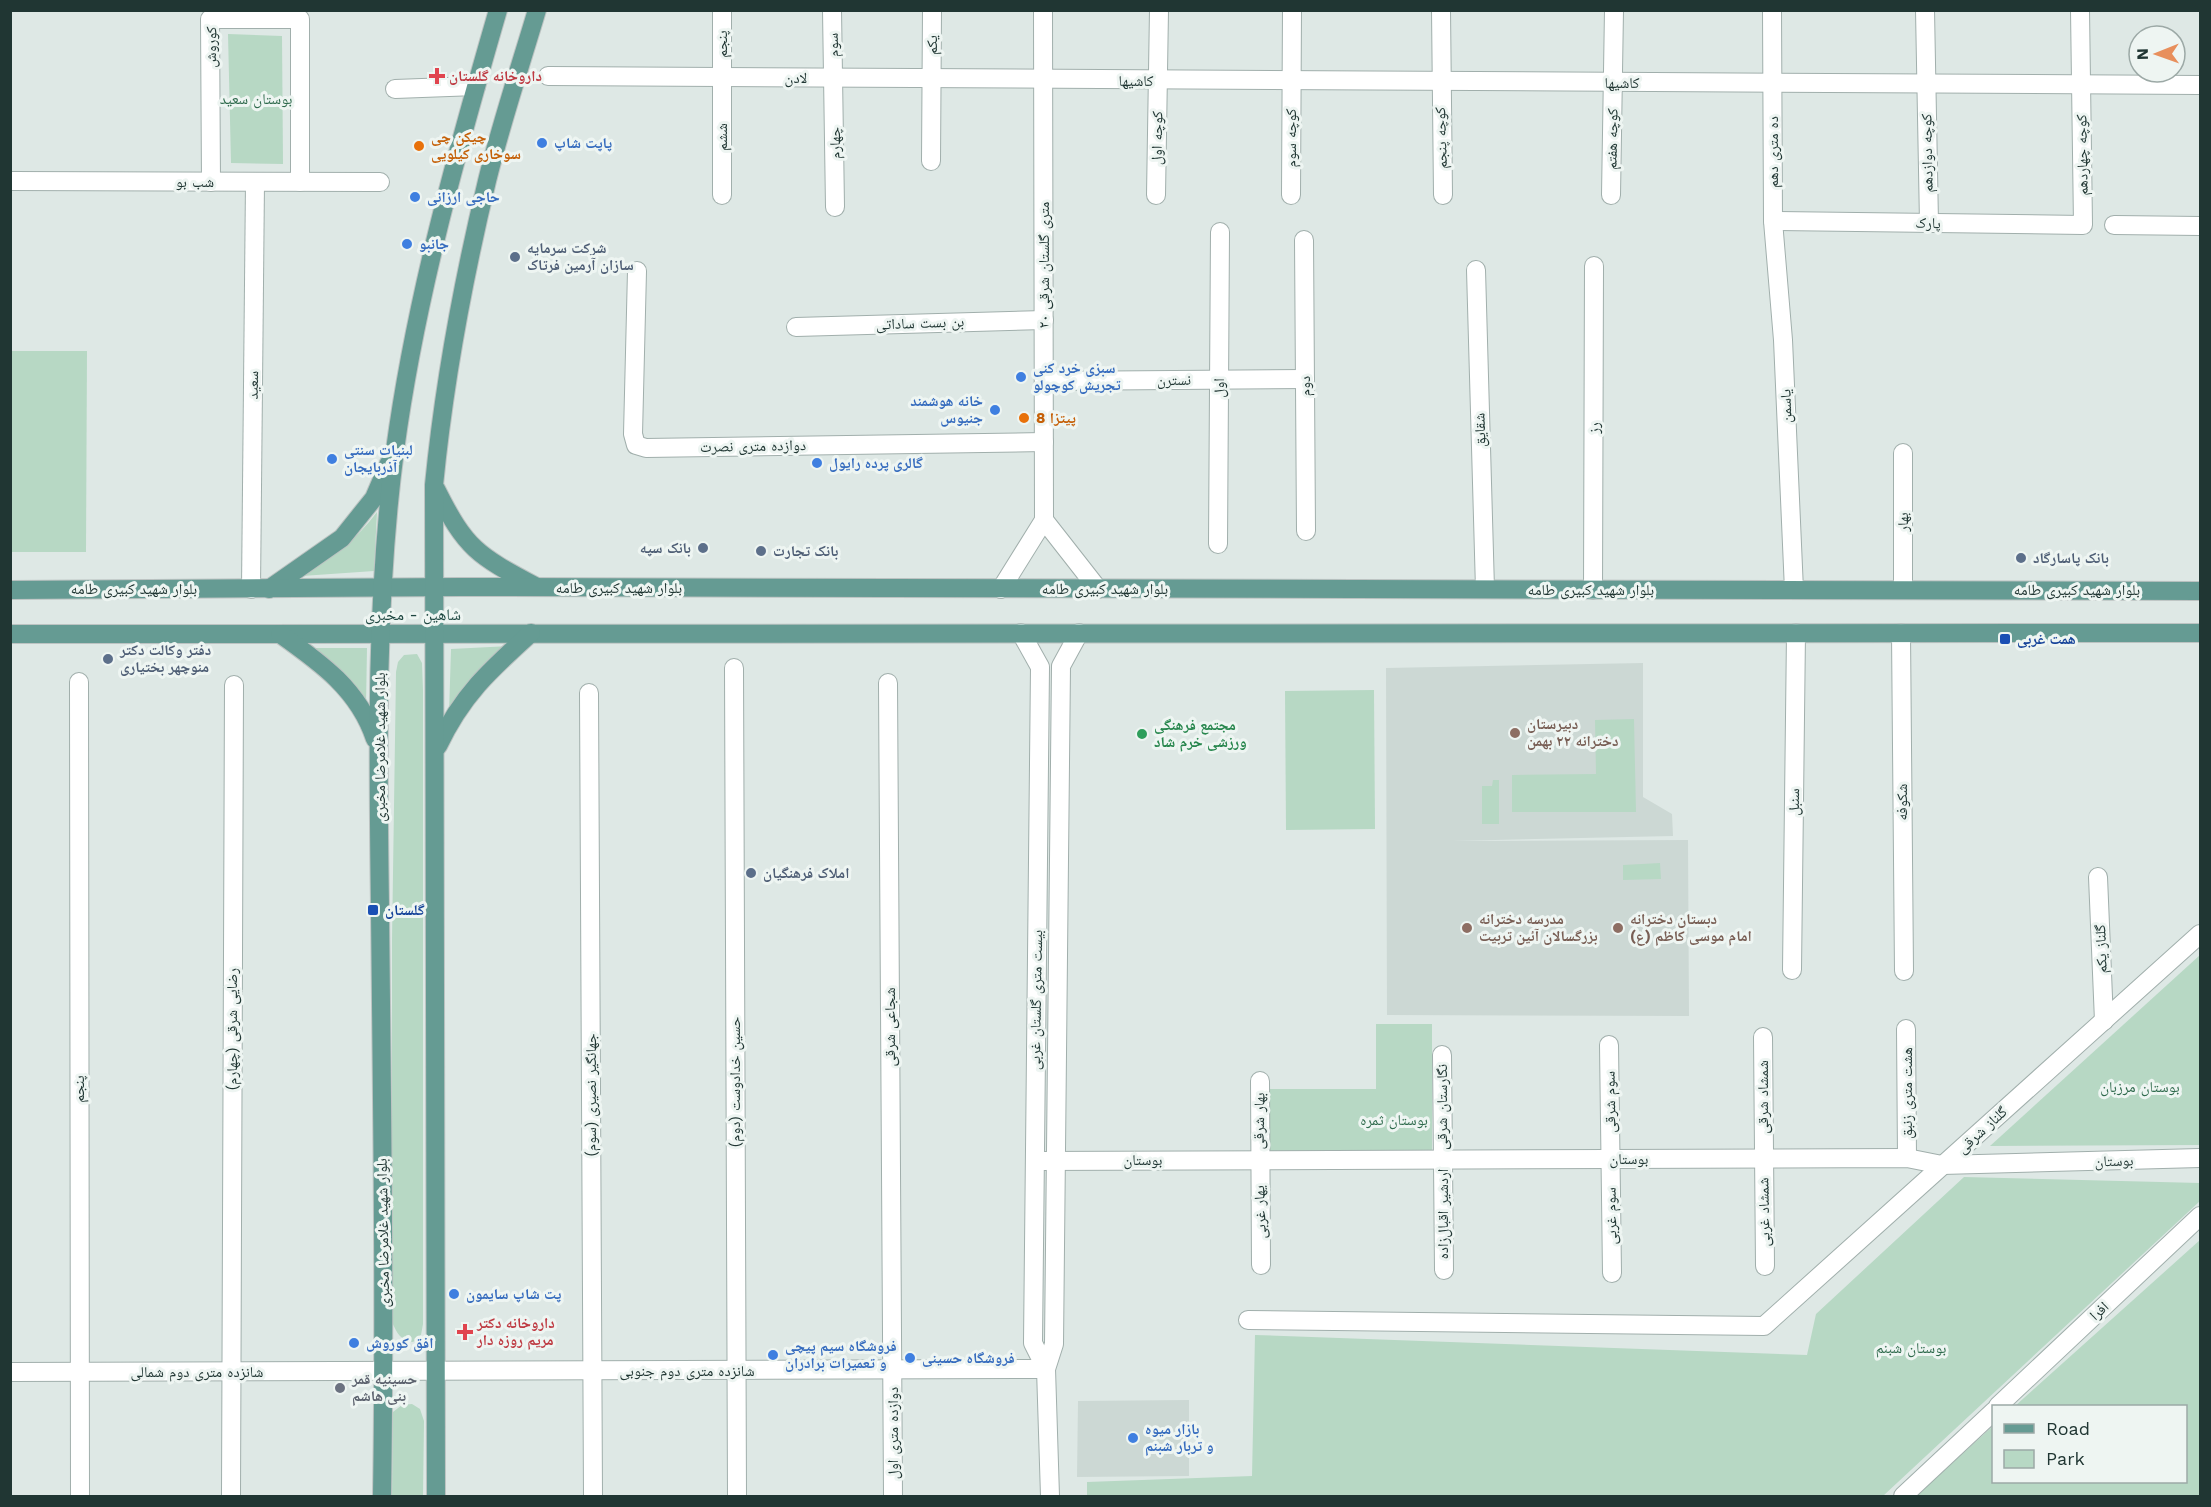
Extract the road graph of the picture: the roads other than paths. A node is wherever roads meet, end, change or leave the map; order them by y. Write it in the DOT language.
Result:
graph roads {
  1 [pos="498,10"];
  2 [pos="537,10"];
  3 [pos="722,10"];
  4 [pos="832,10"];
  5 [pos="932,10"];
  6 [pos="1043,10"];
  7 [pos="1159,10"];
  8 [pos="1292,10"];
  9 [pos="1441,10"];
  10 [pos="1614,10"];
  11 [pos="1772,10"];
  12 [pos="1925,10"];
  13 [pos="2080,10"];
  14 [pos="548,76"];
  15 [pos="722,78"];
  16 [pos="835,79"];
  17 [pos="932,80"];
  18 [pos="1043,81"];
  19 [pos="1158,81"];
  20 [pos="1291,81"];
  21 [pos="1440,82"];
  22 [pos="1613,82"];
  23 [pos="1772,83"];
  24 [pos="1926,84"];
  25 [pos="2081,84"];
  26 [pos="2200,85"];
  27 [pos="476,86"];
  28 [pos="395,89"];
  29 [pos="931,161"];
  30 [pos="10,182"];
  31 [pos="211,182"];
  32 [pos="255,182"];
  33 [pos="300,182"];
  34 [pos="380,182"];
  35 [pos="722,195"];
  36 [pos="1156,195"];
  37 [pos="1291,195"];
  38 [pos="1443,195"];
  39 [pos="1611,195"];
  40 [pos="836,207"];
  41 [pos="1773,221"];
  42 [pos="1929,223"];
  43 [pos="2083,225"];
  44 [pos="2114,225"];
  45 [pos="2200,226"];
  46 [pos="1220,232"];
  47 [pos="1304,240"];
  48 [pos="1594,266"];
  49 [pos="1476,270"];
  50 [pos="637,271"];
  51 [pos="1044,320"];
  52 [pos="796,327"];
  53 [pos="1219,379"];
  54 [pos="1305,379"];
  55 [pos="1044,381"];
  56 [pos="1044,442"];
  57 [pos="395,450"];
  58 [pos="1903,453"];
  59 [pos="434,485"];
  60 [pos="1044,520"];
  61 [pos="1306,531"];
  62 [pos="1218,544"];
  63 [pos="383,588"];
  64 [pos="435,588"];
  65 [pos="540,588"];
  66 [pos="251,589"];
  67 [pos="269,589"];
  68 [pos="1001,589"];
  69 [pos="1098,589"];
  70 [pos="10,590"];
  71 [pos="1485,590"];
  72 [pos="1593,590"];
  73 [pos="1794,590"];
  74 [pos="1903,590"];
  75 [pos="2200,591"];
  76 [pos="280,633"];
  77 [pos="381,633"];
  78 [pos="435,633"];
  79 [pos="531,633"];
  80 [pos="1021,633"];
  81 [pos="1079,633"];
  82 [pos="1796,633"];
  83 [pos="1901,633"];
  84 [pos="2200,633"];
  85 [pos="10,634"];
  86 [pos="734,668"];
  87 [pos="79,682"];
  88 [pos="888,683"];
  89 [pos="234,685"];
  90 [pos="589,693"];
  91 [pos="378,750"];
  92 [pos="436,750"];
  93 [pos="2098,877"];
  94 [pos="2200,934"];
  95 [pos="1792,970"];
  96 [pos="1904,971"];
  97 [pos="2104,1021"];
  98 [pos="1906,1029"];
  99 [pos="1763,1037"];
  100 [pos="1609,1046"];
  101 [pos="1442,1055"];
  102 [pos="1260,1081"];
  103 [pos="1762,1158"];
  104 [pos="1907,1158"];
  105 [pos="2200,1158"];
  106 [pos="1443,1159"];
  107 [pos="1611,1159"];
  108 [pos="1258,1160"];
  109 [pos="1035,1161"];
  110 [pos="1057,1161"];
  111 [pos="1942,1166"];
  112 [pos="2200,1216"];
  113 [pos="1261,1265"];
  114 [pos="1765,1266"];
  115 [pos="1444,1270"];
  116 [pos="1612,1273"];
  117 [pos="1248,1320"];
  118 [pos="1046,1369"];
  119 [pos="892,1370"];
  120 [pos="592,1371"];
  121 [pos="737,1371"];
  122 [pos="10,1372"];
  123 [pos="79,1372"];
  124 [pos="231,1372"];
  125 [pos="384,1372"];
  126 [pos="436,1372"];
  127 [pos="2000,1405"];
  128 [pos="1992,1413"];
  129 [pos="80,1497"];
  130 [pos="231,1497"];
  131 [pos="382,1497"];
  132 [pos="436,1497"];
  133 [pos="593,1497"];
  134 [pos="737,1497"];
  135 [pos="893,1497"];
  136 [pos="1050,1497"];
  137 [pos="1903,1497"];
  1 -- 27 [label="main road, بلوار شهید غلامرضا مخبری"];
  2 -- 59 [label="main road"];
  3 -- 15 [label="street, پنجم"];
  4 -- 16 [label="street, سوم"];
  5 -- 17 [label="street, یکم"];
  6 -- 18 [label="street, ۲۰ متری گلستان شرقی"];
  7 -- 19 [label="street, کوچه اول"];
  8 -- 20 [label="street, کوچه سوم"];
  9 -- 21 [label="street, کوچه پنجم"];
  10 -- 22 [label="street, کوچه هفتم"];
  11 -- 23 [label="street, ده متری دهم"];
  12 -- 24 [label="street, کوچه دوازدهم"];
  13 -- 25 [label="street, کوچه چهاردهم"];
  14 -- 15 [label="street, لادن"];
  15 -- 16 [label="street, لادن"];
  15 -- 35 [label="street, ششم"];
  16 -- 17 [label="street, لادن"];
  16 -- 40 [label="street, چهارم"];
  17 -- 18 [label="street, لادن"];
  17 -- 29 [label="street"];
  18 -- 19 [label="street, کاشیها"];
  18 -- 51 [label="street, ۲۰ متری گلستان شرقی"];
  19 -- 20 [label="street, کاشیها"];
  19 -- 36 [label="street, کوچه اول"];
  20 -- 21 [label="street, کاشیها"];
  20 -- 37 [label="street, کوچه سوم"];
  21 -- 22 [label="street, کاشیها"];
  21 -- 38 [label="street, کوچه پنجم"];
  22 -- 23 [label="street, کاشیها"];
  22 -- 39 [label="street, کوچه هفتم"];
  23 -- 24 [label="street, کاشیها"];
  23 -- 41 [label="street, ده متری دهم"];
  24 -- 25 [label="street, کاشیها"];
  24 -- 42 [label="street, کوچه دوازدهم"];
  25 -- 26 [label="street, کاشیها"];
  25 -- 43 [label="street, کوچه چهاردهم"];
  27 -- 28 [label="street"];
  27 -- 57 [label="main road, بلوار شهید غلامرضا مخبری"];
  30 -- 31 [label="street, شب بو"];
  31 -- 32 [label="street, شب بو"];
  31 -- 33 [label="street, کوروش"];
  32 -- 33 [label="street, شب بو"];
  32 -- 66 [label="street, سعید"];
  33 -- 34 [label="street, شب بو"];
  41 -- 42 [label="street, پارک"];
  41 -- 73 [label="street, یاسمن"];
  42 -- 43 [label="street, پارک"];
  44 -- 45 [label="street"];
  46 -- 53 [label="street, اول"];
  47 -- 54 [label="street, دوم"];
  48 -- 72 [label="street, رز"];
  49 -- 71 [label="street, شقایق"];
  50 -- 56 [label="street, دوازده متری نصرت"];
  51 -- 52 [label="street, بن بست ساداتی"];
  51 -- 55 [label="street, ۲۰ متری گلستان شرقی"];
  53 -- 54 [label="street, نسترن"];
  53 -- 55 [label="street, نسترن"];
  53 -- 62 [label="street, اول"];
  54 -- 61 [label="street, دوم"];
  55 -- 56 [label="street, ۲۰ متری گلستان شرقی"];
  56 -- 60 [label="street, ۲۰ متری گلستان شرقی"];
  57 -- 63 [label="main road, بلوار شهید غلامرضا مخبری"];
  57 -- 67 [label="main road"];
  58 -- 74 [label="street, بهار"];
  59 -- 64 [label="main road"];
  59 -- 65 [label="main road"];
  60 -- 68 [label="street"];
  60 -- 69 [label="street"];
  63 -- 64 [label="main road, بلوار شهید کبیری طامه"];
  63 -- 67 [label="main road, بلوار شهید کبیری طامه"];
  63 -- 77 [label="main road, بلوار شهید غلامرضا مخبری"];
  64 -- 65 [label="main road, بلوار شهید کبیری طامه"];
  64 -- 78 [label="main road"];
  65 -- 68 [label="main road, بلوار شهید کبیری طامه"];
  66 -- 67 [label="main road, بلوار شهید کبیری طامه"];
  66 -- 70 [label="main road, بلوار شهید کبیری طامه"];
  68 -- 69 [label="main road, بلوار شهید کبیری طامه"];
  69 -- 71 [label="main road, بلوار شهید کبیری طامه"];
  71 -- 72 [label="main road, بلوار شهید کبیری طامه"];
  72 -- 73 [label="main road, بلوار شهید کبیری طامه"];
  73 -- 74 [label="main road, بلوار شهید کبیری طامه"];
  74 -- 75 [label="main road, بلوار شهید کبیری طامه"];
  76 -- 77 [label="main road"];
  76 -- 85 [label="main road"];
  76 -- 91 [label="main road"];
  77 -- 78 [label="main road"];
  77 -- 91 [label="main road, بلوار شهید غلامرضا مخبری"];
  78 -- 79 [label="main road"];
  78 -- 92 [label="main road"];
  79 -- 80 [label="main road"];
  79 -- 92 [label="main road"];
  80 -- 81 [label="main road"];
  80 -- 109 [label="street, بیست متری گلستان غربی"];
  81 -- 82 [label="main road"];
  81 -- 110 [label="street, بیست متری گلستان غربی"];
  82 -- 83 [label="main road"];
  82 -- 95 [label="street, سنبل"];
  83 -- 84 [label="main road"];
  83 -- 96 [label="street, شکوفه"];
  86 -- 121 [label="street, حسین خدادوست (دوم)"];
  87 -- 123 [label="street, پنجم"];
  88 -- 119 [label="street, شجاعی شرقی"];
  89 -- 124 [label="street, رضایی شرقی (چهارم)"];
  90 -- 120 [label="street, جهانگیر نصیری (سوم)"];
  91 -- 125 [label="main road, بلوار شهید غلامرضا مخبری"];
  92 -- 126 [label="main road"];
  93 -- 97 [label="street, گلناز یکم"];
  94 -- 97 [label="street, گلناز شرقی"];
  97 -- 111 [label="street, گلناز شرقی"];
  98 -- 104 [label="street, هشت متری زنبق"];
  99 -- 103 [label="street, شمشاد شرقی"];
  100 -- 107 [label="street, سوم شرقی"];
  101 -- 106 [label="street, نگارستان شرقی"];
  102 -- 108 [label="street, بهار شرقی"];
  103 -- 104 [label="street, بوستان"];
  103 -- 107 [label="street, بوستان"];
  103 -- 114 [label="street, شمشاد غربی"];
  104 -- 111 [label="street, بوستان"];
  105 -- 111 [label="street, بوستان"];
  106 -- 107 [label="street, بوستان"];
  106 -- 108 [label="street, بوستان"];
  106 -- 115 [label="street, اردشیر اقبال‌زاده"];
  107 -- 116 [label="street, سوم غربی"];
  108 -- 110 [label="street, بوستان"];
  108 -- 113 [label="street, یهار غربی"];
  109 -- 110 [label="street, بوستان"];
  109 -- 118 [label="street, بیست متری گلستان غربی"];
  110 -- 118 [label="street, بیست متری گلستان غربی"];
  111 -- 117 [label="street, گلناز شرقی"];
  112 -- 127 [label="street, افرا"];
  118 -- 119 [label="street, شانزده متری دوم جنوبی"];
  118 -- 136 [label="street, بیست متری گلستان غربی"];
  119 -- 121 [label="street, شانزده متری دوم جنوبی"];
  119 -- 135 [label="street, دوازده متری اول"];
  120 -- 121 [label="street, شانزده متری دوم جنوبی"];
  120 -- 126 [label="street, شانزده متری دوم جنوبی"];
  120 -- 133 [label="street, جهانگیر نصیری (سوم)"];
  121 -- 134 [label="street, حسین خدادوست (دوم)"];
  122 -- 123 [label="street, شانزده متری دوم شمالی"];
  123 -- 124 [label="street, شانزده متری دوم شمالی"];
  123 -- 129 [label="street, پنجم"];
  124 -- 125 [label="street, شانزده متری دوم شمالی"];
  124 -- 130 [label="street, رضایی شرقی (چهارم)"];
  125 -- 126 [label="street, شانزده متری دوم شمالی"];
  125 -- 131 [label="main road, بلوار شهید غلامرضا مخبری"];
  126 -- 132 [label="main road"];
  128 -- 137 [label="street"];
}
